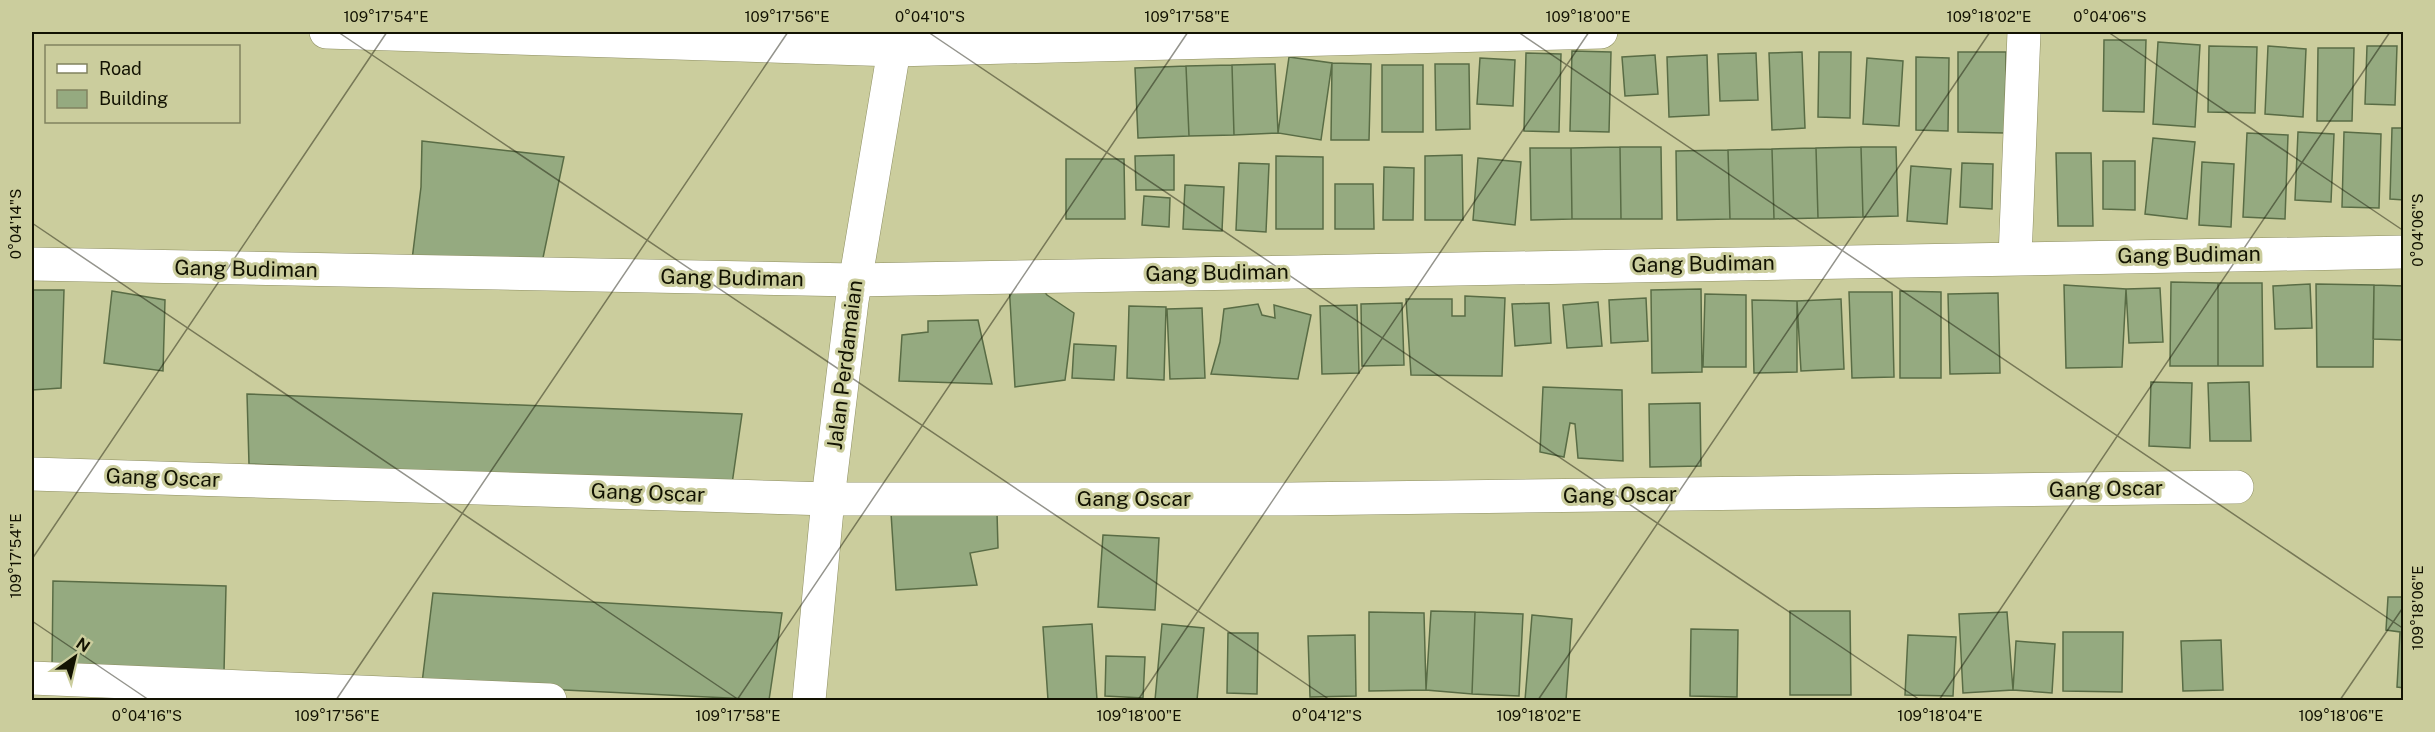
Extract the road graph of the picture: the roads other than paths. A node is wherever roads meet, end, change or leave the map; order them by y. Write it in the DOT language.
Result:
graph roads {
  1 [pos="326,32"];
  2 [pos="1601,32"];
  3 [pos="2024,32"];
  4 [pos="896,41"];
  5 [pos="2403,252"];
  6 [pos="2015,258"];
  7 [pos="32,264"];
  8 [pos="855,280"];
  9 [pos="32,474"];
  10 [pos="2238,487"];
  11 [pos="828,499"];
  12 [pos="32,678"];
  13 [pos="550,700"];
  14 [pos="809,700"];
  1 -- 4 [label="street"];
  2 -- 4 [label="street"];
  3 -- 6 [label="street"];
  4 -- 8 [label="street, Jalan Perdamaian"];
  5 -- 6 [label="street, Gang Budiman"];
  6 -- 8 [label="street, Gang Budiman"];
  7 -- 8 [label="street, Gang Budiman"];
  8 -- 11 [label="street, Jalan Perdamaian"];
  9 -- 11 [label="street, Gang Oscar"];
  10 -- 11 [label="street, Gang Oscar"];
  11 -- 14 [label="street, Jalan Perdamaian"];
  12 -- 13 [label="street"];
}
